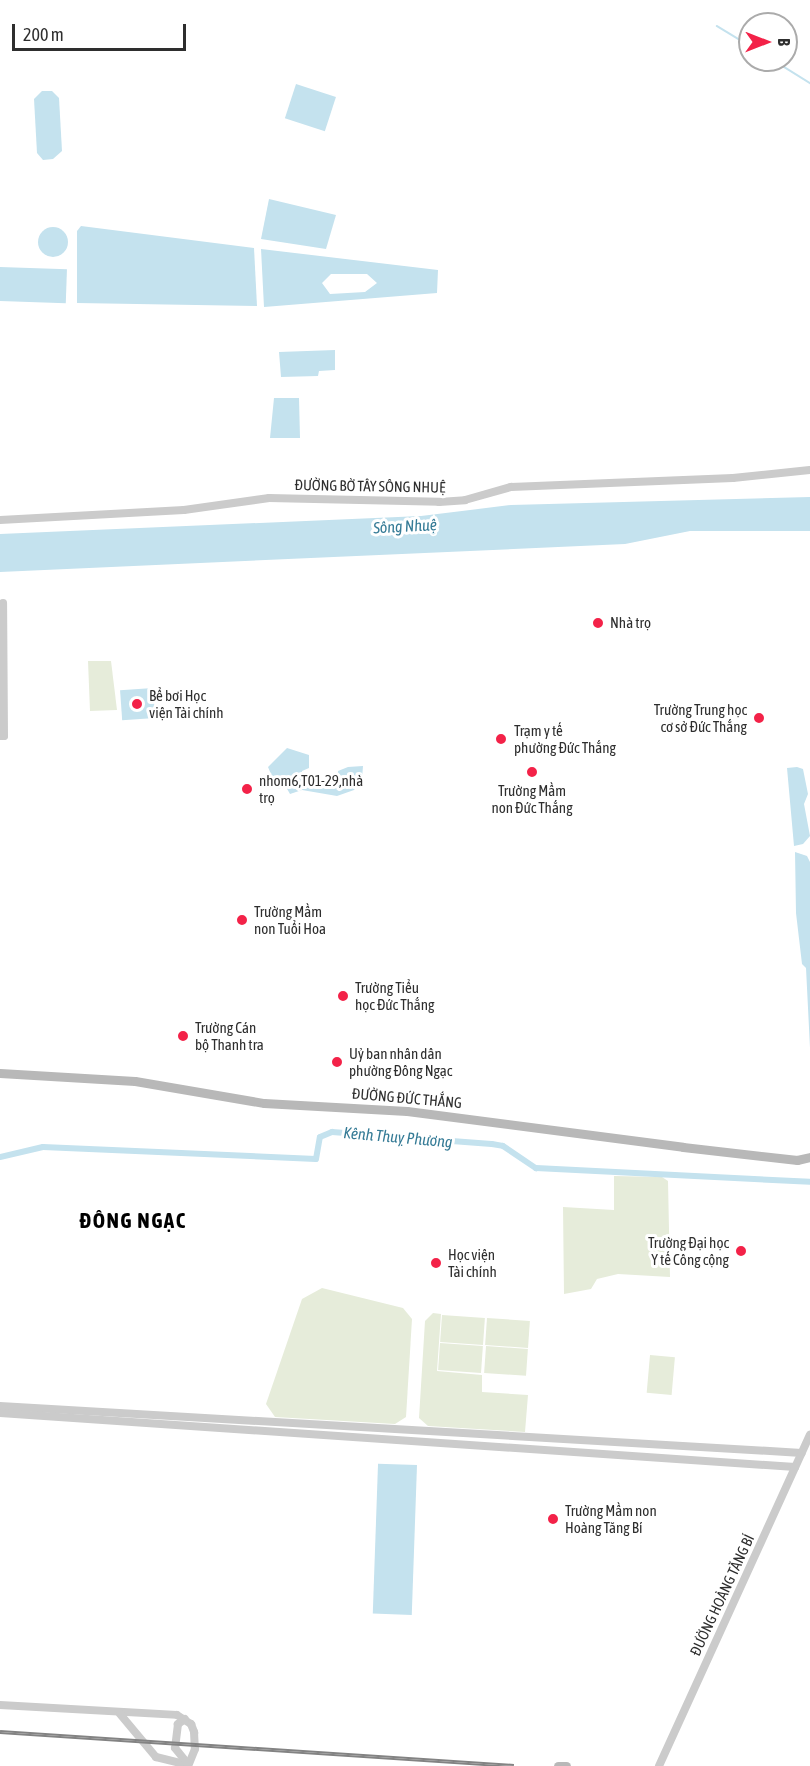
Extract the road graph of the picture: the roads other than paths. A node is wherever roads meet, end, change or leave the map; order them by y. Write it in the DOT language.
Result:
graph roads {
  1 [pos="810,470"];
  2 [pos="0,520"];
  3 [pos="3,603"];
  4 [pos="0,736"];
  5 [pos="0,1073"];
  6 [pos="810,1157"];
  7 [pos="0,1406"];
  8 [pos="0,1413"];
  9 [pos="810,1435"];
  10 [pos="802,1453"];
  11 [pos="795,1467"];
  12 [pos="0,1705"];
  13 [pos="120,1714"];
  14 [pos="185,1719"];
  15 [pos="188,1766"];
  16 [pos="559,1766"];
  17 [pos="566,1766"];
  18 [pos="659,1766"];
  1 -- 2 [label="street, ĐƯỜNG BỜ TÂY SÔNG NHUỆ"];
  3 -- 4 [label="street"];
  5 -- 6 [label="main road, ĐƯỜNG ĐỨC THẮNG"];
  7 -- 10 [label="street"];
  8 -- 11 [label="street"];
  9 -- 10 [label="street, ĐƯỜNG HOÀNG TĂNG BÍ"];
  10 -- 11 [label="street, ĐƯỜNG HOÀNG TĂNG BÍ"];
  11 -- 18 [label="street, ĐƯỜNG HOÀNG TĂNG BÍ"];
  12 -- 13 [label="street"];
  13 -- 14 [label="street"];
  13 -- 15 [label="street"];
  14 -- 15 [label="street"];
  14 -- 15 [label="street"];
  16 -- 17 [label="main road"];
}
